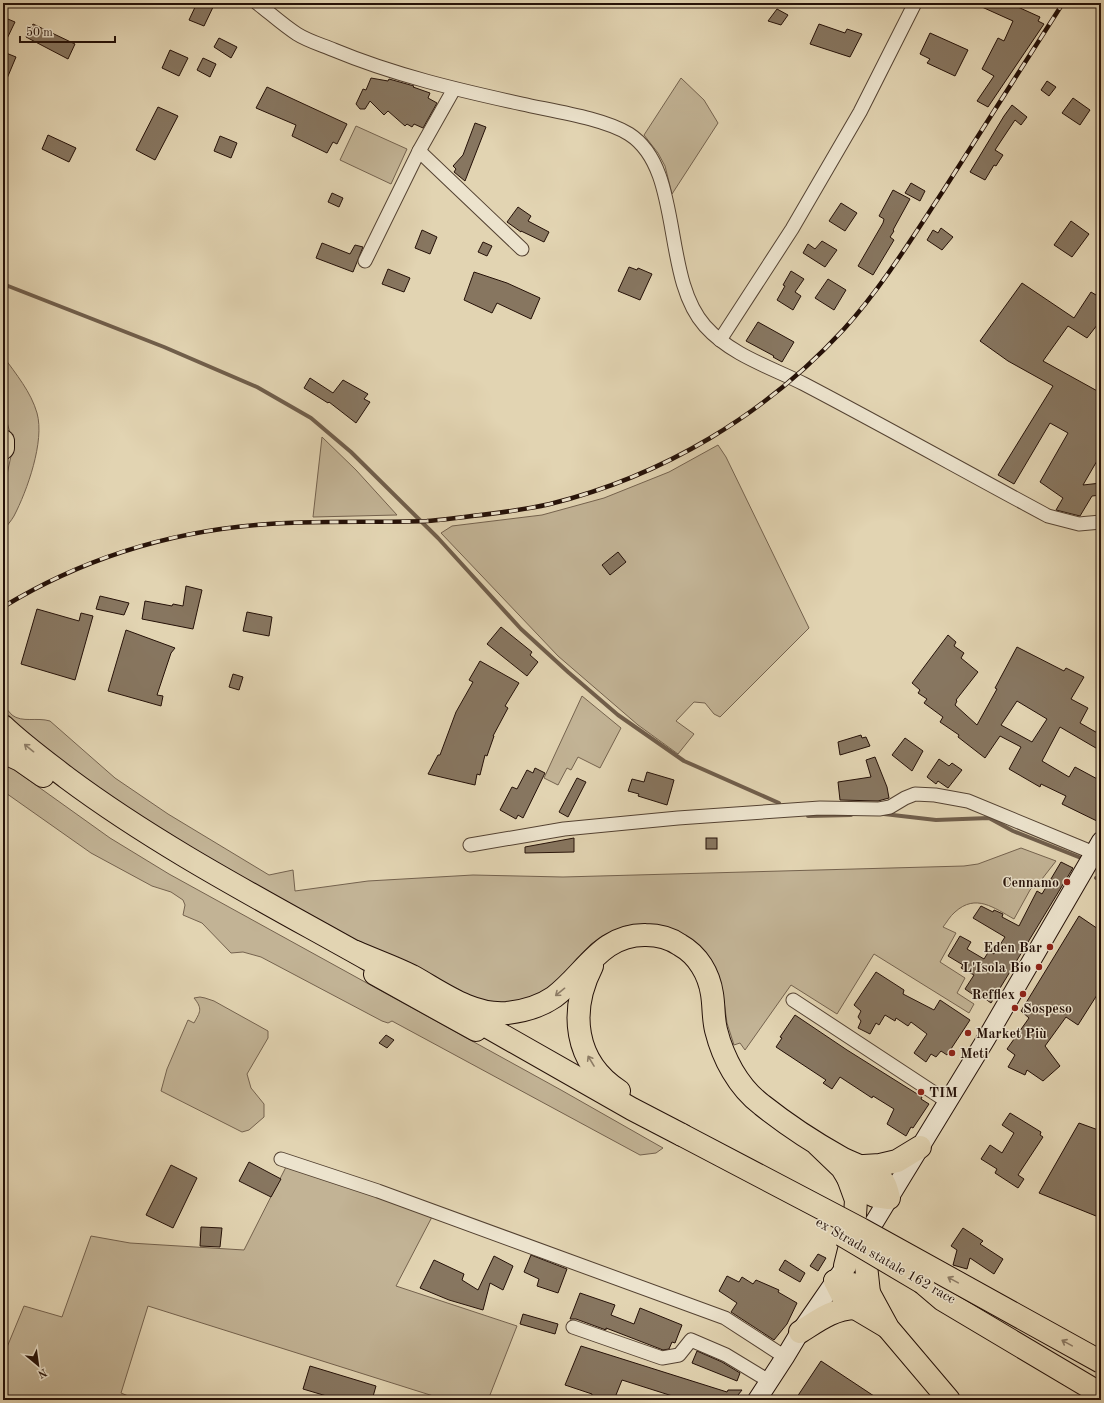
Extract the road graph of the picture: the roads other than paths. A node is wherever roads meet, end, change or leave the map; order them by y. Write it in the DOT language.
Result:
graph roads {
  1 [pos="258,3"];
  2 [pos="915,3"];
  3 [pos="454,89"];
  4 [pos="419,151"];
  5 [pos="522,249"];
  6 [pos="365,261"];
  7 [pos="720,340"];
  8 [pos="3,441"];
  9 [pos="3,448"];
  10 [pos="1101,522"];
  11 [pos="5,737"];
  12 [pos="470,845"];
  13 [pos="1098,847"];
  14 [pos="356,952"];
  15 [pos="597,954"];
  16 [pos="793,1000"];
  17 [pos="948,1102"];
  18 [pos="677,1132"];
  19 [pos="920,1147"];
  20 [pos="281,1159"];
  21 [pos="856,1172"];
  22 [pos="891,1195"];
  23 [pos="866,1236"];
  24 [pos="840,1274"];
  25 [pos="923,1282"];
  26 [pos="862,1300"];
  27 [pos="573,1327"];
  28 [pos="800,1332"];
  29 [pos="785,1357"];
  30 [pos="1101,1362"];
  31 [pos="769,1381"];
  32 [pos="1101,1382"];
  33 [pos="1101,1394"];
  34 [pos="756,1400"];
  35 [pos="949,1400"];
  1 -- 3 [label="street"];
  2 -- 7 [label="street"];
  3 -- 4 [label="street"];
  3 -- 7 [label="street"];
  4 -- 5 [label="street"];
  4 -- 6 [label="street"];
  7 -- 10 [label="street"];
  8 -- 9 [label="highway"];
  14 -- 11 [label="highway, one-way"];
  11 -- 18 [label="highway"];
  12 -- 13 [label="street"];
  13 -- 17 [label="main road"];
  15 -- 14 [label="highway, one-way"];
  14 -- 18 [label="highway"];
  18 -- 15 [label="highway, one-way"];
  15 -- 21 [label="highway"];
  16 -- 17 [label="street"];
  17 -- 19 [label="main road"];
  18 -- 25 [label="highway, ex Strada statale 162 racc, bridge"];
  30 -- 18 [label="highway, ex Strada statale 162 racc, one-way, bridge"];
  19 -- 21 [label="highway"];
  19 -- 22 [label="main road"];
  20 -- 29 [label="street"];
  21 -- 22 [label="highway"];
  21 -- 24 [label="highway"];
  22 -- 23 [label="main road"];
  23 -- 24 [label="main road"];
  23 -- 26 [label="highway"];
  24 -- 26 [label="highway"];
  24 -- 28 [label="main road"];
  25 -- 32 [label="highway, ex Strada statale 162 racc"];
  25 -- 33 [label="highway"];
  26 -- 28 [label="highway"];
  26 -- 35 [label="highway"];
  27 -- 31 [label="street"];
  28 -- 29 [label="main road"];
  29 -- 31 [label="main road"];
  31 -- 34 [label="main road"];
}
